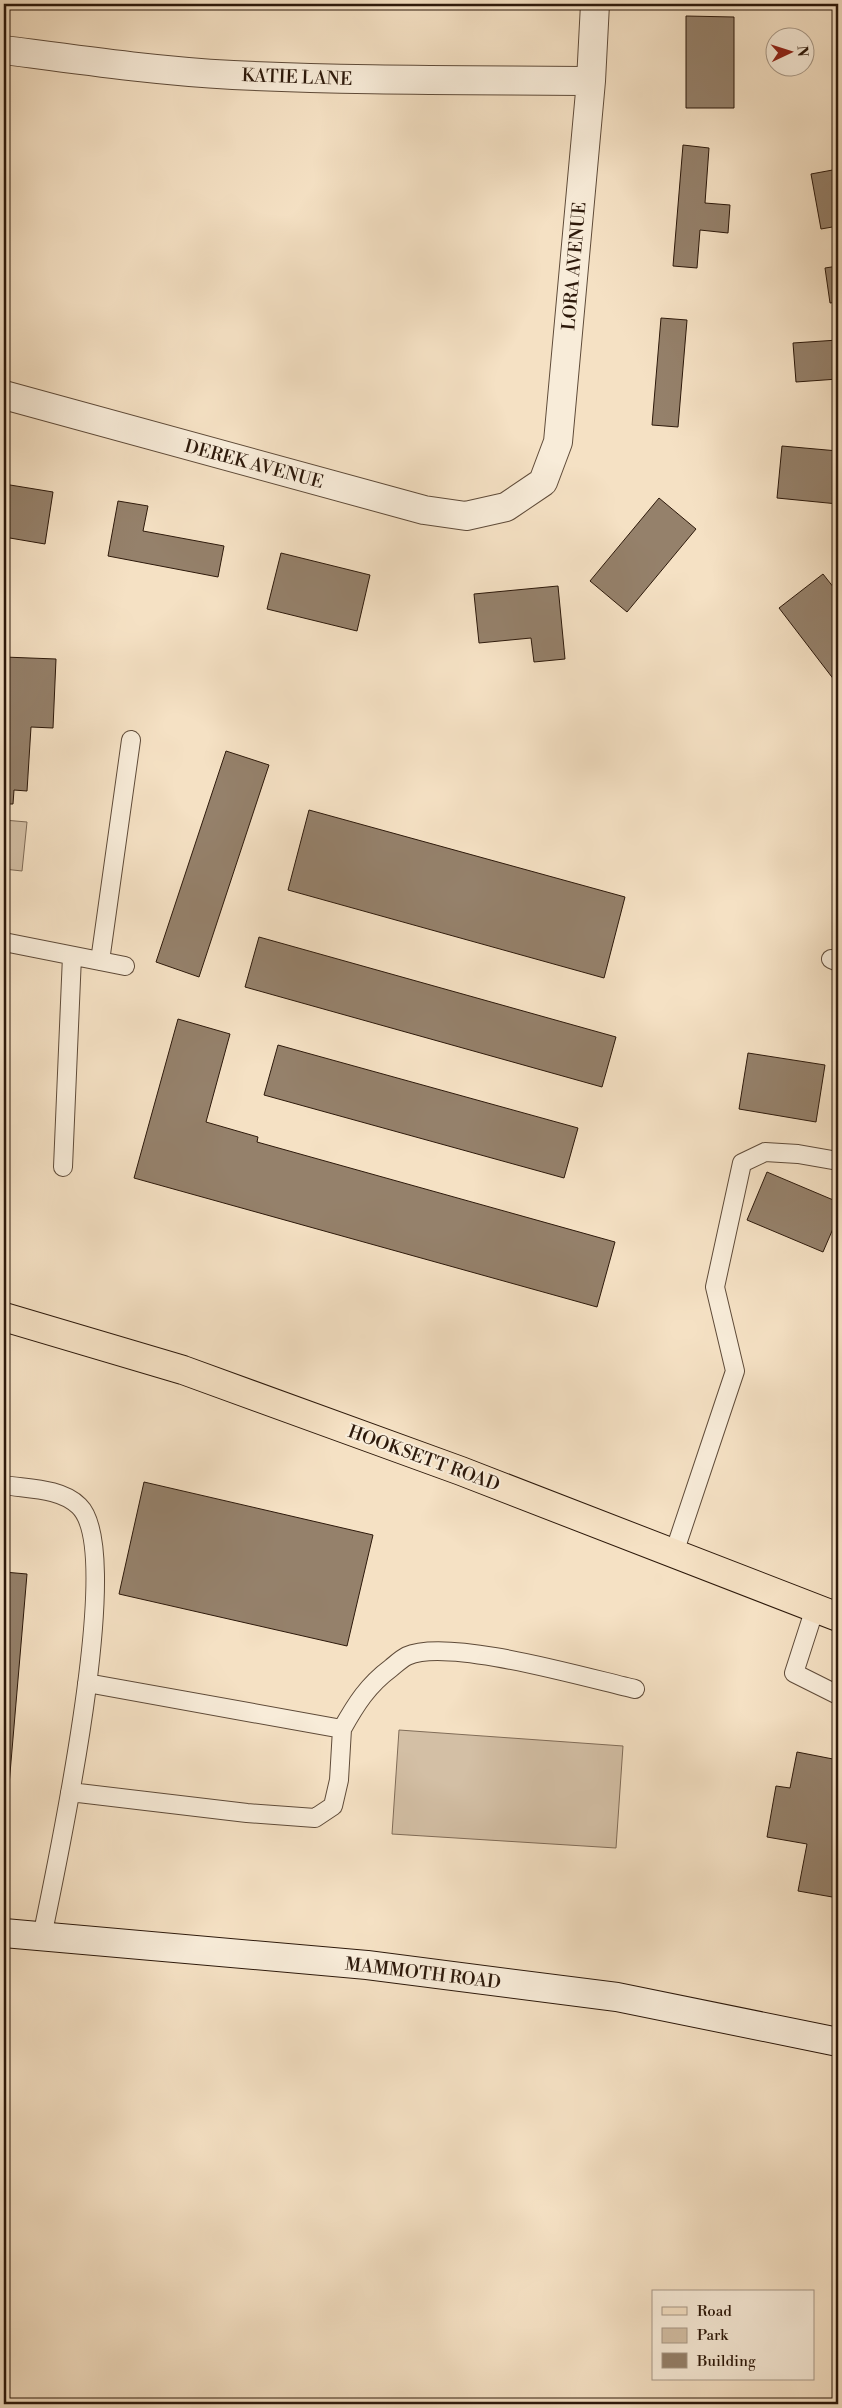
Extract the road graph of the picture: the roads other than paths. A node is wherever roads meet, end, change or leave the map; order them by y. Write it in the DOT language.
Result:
graph roads {
  1 [pos="595,4"];
  2 [pos="4,50"];
  3 [pos="591,81"];
  4 [pos="4,395"];
  5 [pos="506,506"];
  6 [pos="131,740"];
  7 [pos="4,942"];
  8 [pos="72,956"];
  9 [pos="100,961"];
  10 [pos="125,966"];
  11 [pos="838,1161"];
  12 [pos="63,1167"];
  13 [pos="4,1317"];
  14 [pos="4,1485"];
  15 [pos="674,1553"];
  16 [pos="826,1612"];
  17 [pos="87,1683"];
  18 [pos="635,1689"];
  19 [pos="838,1695"];
  20 [pos="342,1729"];
  21 [pos="70,1792"];
  22 [pos="4,1933"];
  23 [pos="42,1937"];
  24 [pos="838,2042"];
  1 -- 3 [label="street, LORA AVENUE"];
  2 -- 3 [label="street, KATIE LANE"];
  3 -- 5 [label="street, LORA AVENUE"];
  4 -- 5 [label="street, DEREK AVENUE"];
  6 -- 9 [label="lane"];
  7 -- 8 [label="lane"];
  8 -- 9 [label="lane"];
  8 -- 12 [label="lane"];
  9 -- 10 [label="lane"];
  11 -- 15 [label="lane"];
  13 -- 15 [label="main road, HOOKSETT ROAD"];
  14 -- 17 [label="lane"];
  15 -- 16 [label="main road, HOOKSETT ROAD"];
  16 -- 19 [label="lane"];
  17 -- 20 [label="lane"];
  17 -- 21 [label="lane"];
  18 -- 20 [label="lane"];
  20 -- 21 [label="lane"];
  21 -- 23 [label="lane"];
  22 -- 23 [label="street, MAMMOTH ROAD"];
  23 -- 24 [label="street, MAMMOTH ROAD"];
}
